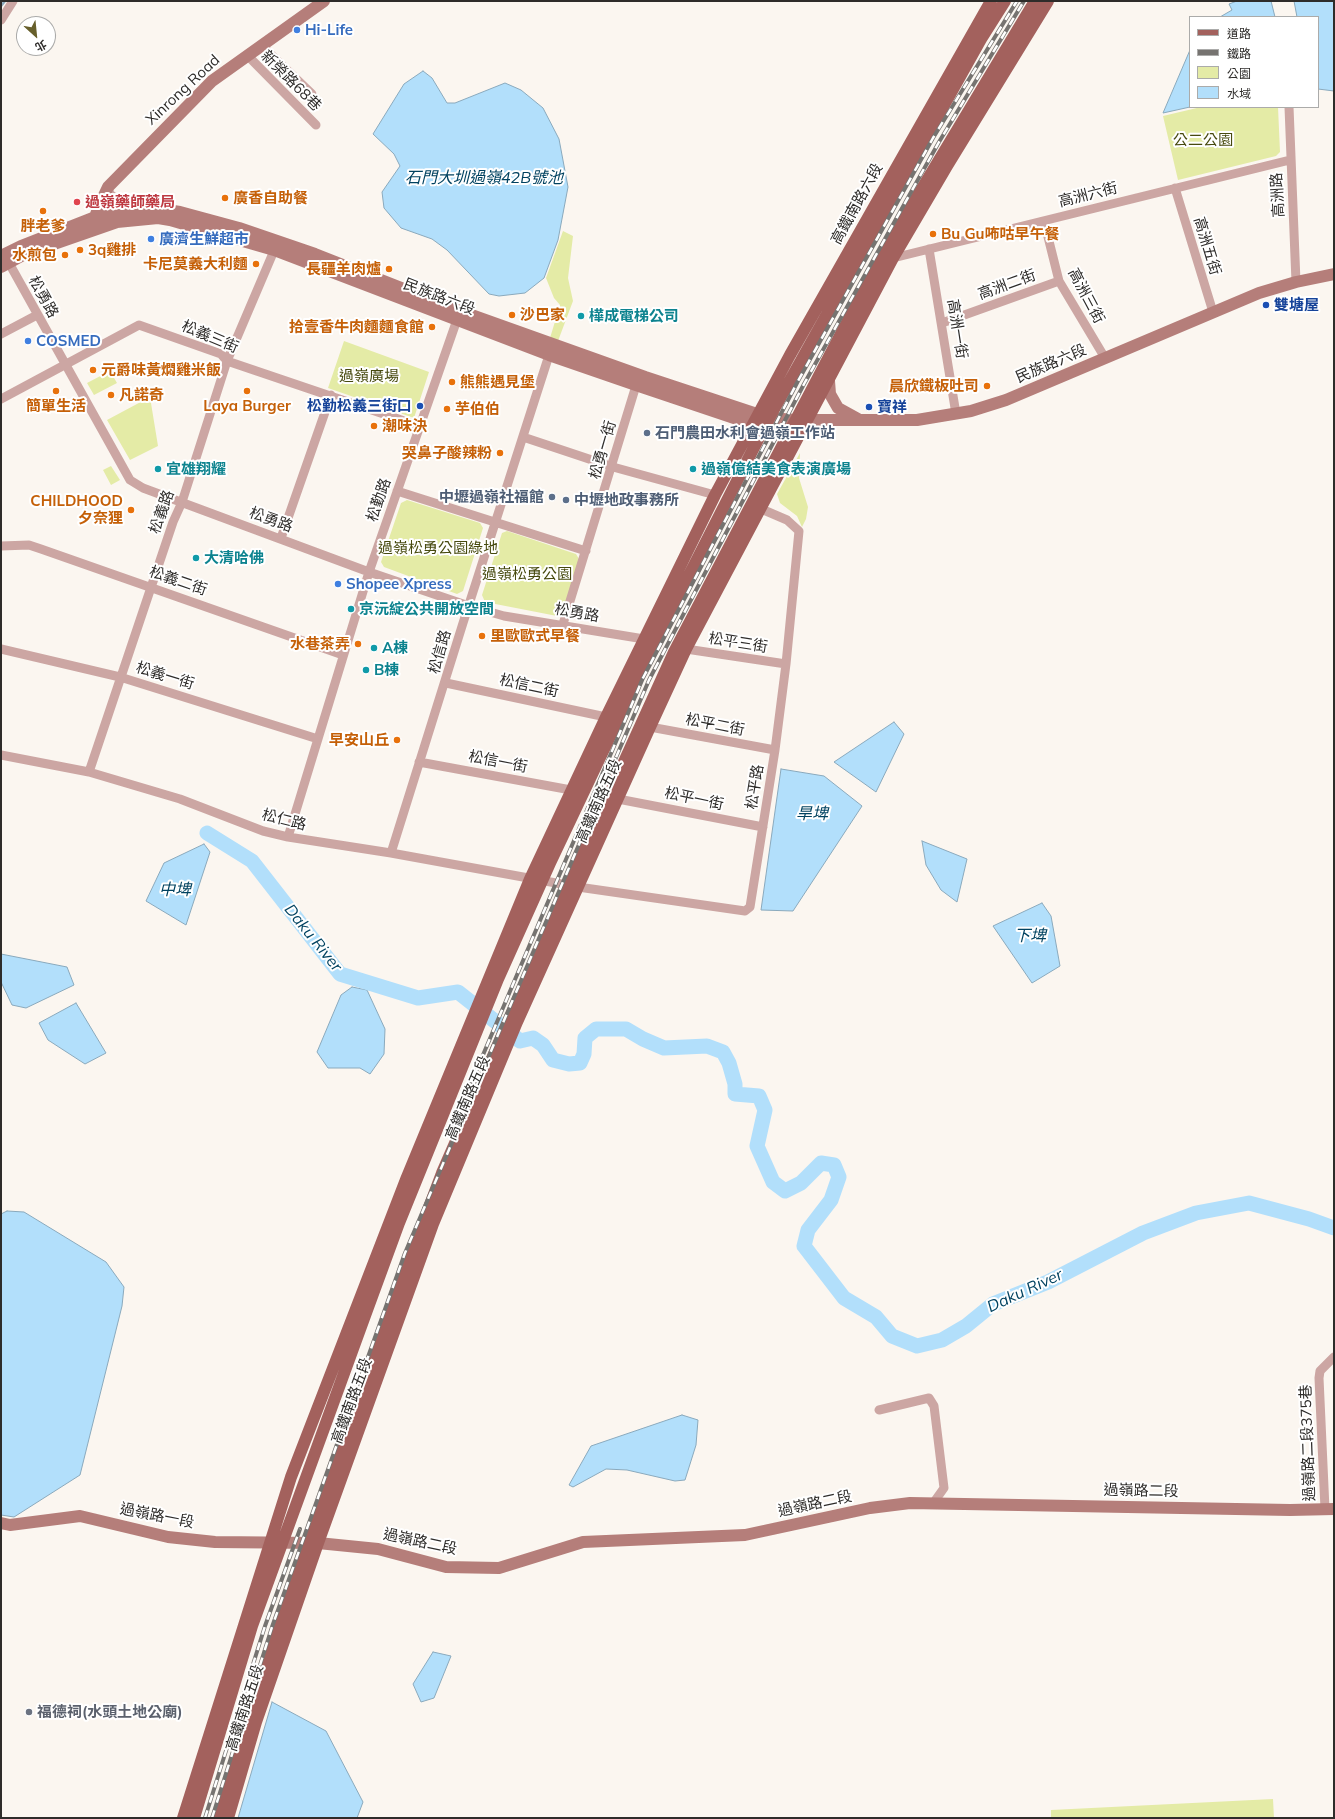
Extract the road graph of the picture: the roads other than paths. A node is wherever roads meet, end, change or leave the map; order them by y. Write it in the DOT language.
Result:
graph roads {
  1 [pos="13,1"];
  2 [pos="324,1"];
  3 [pos="991,1"];
  4 [pos="1005,1"];
  5 [pos="1048,1"];
  6 [pos="1034,3"];
  7 [pos="1,20"];
  8 [pos="981,39"];
  9 [pos="261,45"];
  10 [pos="1016,53"];
  11 [pos="247,56"];
  12 [pos="312,94"];
  13 [pos="1289,108"];
  14 [pos="316,125"];
  15 [pos="1290,160"];
  16 [pos="108,187"];
  17 [pos="1175,188"];
  18 [pos="139,214"];
  19 [pos="1044,221"];
  20 [pos="95,222"];
  21 [pos="276,246"];
  22 [pos="929,249"];
  23 [pos="3,257"];
  24 [pos="893,258"];
  25 [pos="1334,274"];
  26 [pos="1059,281"];
  27 [pos="1296,282"];
  28 [pos="1213,312"];
  29 [pos="37,315"];
  30 [pos="458,315"];
  31 [pos="942,323"];
  32 [pos="1,334"];
  33 [pos="551,350"];
  34 [pos="1105,358"];
  35 [pos="227,361"];
  36 [pos="65,365"];
  37 [pos="638,380"];
  38 [pos="829,381"];
  39 [pos="331,395"];
  40 [pos="1,399"];
  41 [pos="956,414"];
  42 [pos="759,419"];
  43 [pos="802,420"];
  44 [pos="861,420"];
  45 [pos="419,426"];
  46 [pos="523,437"];
  47 [pos="613,467"];
  48 [pos="397,491"];
  49 [pos="715,495"];
  50 [pos="182,502"];
  51 [pos="760,508"];
  52 [pos="497,521"];
  53 [pos="281,538"];
  54 [pos="1,546"];
  55 [pos="586,551"];
  56 [pos="369,572"];
  57 [pos="151,587"];
  58 [pos="469,606"];
  59 [pos="563,624"];
  60 [pos="644,639"];
  61 [pos="1,649"];
  62 [pos="686,649"];
  63 [pos="343,655"];
  64 [pos="786,664"];
  65 [pos="120,677"];
  66 [pos="446,682"];
  67 [pos="606,717"];
  68 [pos="650,727"];
  69 [pos="318,739"];
  70 [pos="775,750"];
  71 [pos="1,755"];
  72 [pos="420,762"];
  73 [pos="89,772"];
  74 [pos="570,790"];
  75 [pos="618,799"];
  76 [pos="763,827"];
  77 [pos="288,837"];
  78 [pos="391,853"];
  79 [pos="536,880"];
  80 [pos="573,886"];
  81 [pos="442,1173"];
  82 [pos="406,1178"];
  83 [pos="399,1223"];
  84 [pos="433,1224"];
  85 [pos="1334,1357"];
  86 [pos="384,1359"];
  87 [pos="358,1400"];
  88 [pos="879,1410"];
  89 [pos="934,1502"];
  90 [pos="1329,1509"];
  91 [pos="1,1523"];
  92 [pos="269,1543"];
  93 [pos="314,1543"];
  94 [pos="281,1544"];
  95 [pos="183,1818"];
  96 [pos="194,1818"];
  97 [pos="217,1818"];
  98 [pos="228,1818"];
  1 -- 7 [label="street"];
  2 -- 9 [label="street, Xinrong Road"];
  3 -- 8 [label="main road"];
  3 -- 42 [label="main road, 高鐵南路六段"];
  4 -- 8 [label="main road, 高鐵南路六段"];
  5 -- 10 [label="main road"];
  6 -- 10 [label="main road"];
  6 -- 43 [label="main road"];
  8 -- 42 [label="main road, 高鐵南路六段"];
  9 -- 11 [label="street, Xinrong Road"];
  9 -- 12 [label="street"];
  10 -- 24 [label="main road"];
  11 -- 14 [label="street, 新榮路68巷"];
  11 -- 16 [label="street, Xinrong Road"];
  13 -- 15 [label="street, 高洲路"];
  15 -- 17 [label="street, 高洲六街"];
  15 -- 27 [label="street, 高洲路"];
  16 -- 18 [label="street"];
  16 -- 20 [label="street, Xinrong Road"];
  17 -- 19 [label="street, 高洲六街"];
  17 -- 28 [label="street, 高洲五街"];
  18 -- 20 [label="street, 民族路六段"];
  18 -- 21 [label="street, 民族路六段"];
  19 -- 22 [label="street, 高洲六街"];
  19 -- 26 [label="street, 高洲三街"];
  20 -- 23 [label="street, 民族路六段"];
  21 -- 30 [label="street, 民族路六段"];
  21 -- 35 [label="street, 松義路"];
  22 -- 24 [label="street, 高洲六街"];
  22 -- 31 [label="street, 高洲一街"];
  23 -- 29 [label="street, 松勇路"];
  24 -- 38 [label="main road"];
  25 -- 27 [label="street, 民族路六段"];
  26 -- 31 [label="street, 高洲二街"];
  26 -- 34 [label="street, 高洲三街"];
  27 -- 28 [label="street, 民族路六段"];
  28 -- 34 [label="street, 民族路六段"];
  29 -- 32 [label="street"];
  29 -- 36 [label="street, 松勇路"];
  30 -- 33 [label="street, 民族路六段"];
  30 -- 45 [label="street, 松勤路"];
  31 -- 41 [label="street, 高洲一街"];
  33 -- 37 [label="street, 民族路六段"];
  33 -- 46 [label="street, 松信路"];
  34 -- 41 [label="street, 民族路六段"];
  35 -- 36 [label="street, 松義三街"];
  35 -- 39 [label="street, 松義三街"];
  35 -- 50 [label="street, 松義路"];
  36 -- 40 [label="street, 松義三街"];
  36 -- 50 [label="street, 松勇路"];
  37 -- 42 [label="street, 民族路六段"];
  37 -- 47 [label="street, 松勇一街"];
  38 -- 43 [label="main road"];
  38 -- 44 [label="street"];
  39 -- 45 [label="street, 松義三街"];
  39 -- 53 [label="street"];
  41 -- 44 [label="street, 民族路六段"];
  42 -- 43 [label="street, 民族路六段"];
  42 -- 49 [label="main road, 高鐵南路五段"];
  42 -- 79 [label="main road, 高鐵南路五段"];
  43 -- 44 [label="street, 民族路六段"];
  43 -- 51 [label="main road, 高鐵南路五段"];
  43 -- 80 [label="main road, 高鐵南路五段"];
  45 -- 48 [label="street, 松勤路"];
  46 -- 47 [label="street"];
  46 -- 52 [label="street, 松信路"];
  47 -- 49 [label="street"];
  47 -- 55 [label="street, 松勇一街"];
  48 -- 52 [label="street"];
  48 -- 56 [label="street, 松勤路"];
  49 -- 60 [label="main road, 高鐵南路五段"];
  50 -- 53 [label="street, 松勇路"];
  50 -- 57 [label="street, 松義路"];
  51 -- 62 [label="main road, 高鐵南路五段"];
  51 -- 64 [label="street, 松平路"];
  52 -- 55 [label="street"];
  52 -- 58 [label="street, 松信路"];
  53 -- 56 [label="street, 松勇路"];
  54 -- 57 [label="street, 松義二街"];
  55 -- 59 [label="street, 松勇一街"];
  56 -- 58 [label="street, 松勇路"];
  56 -- 63 [label="street, 松勤路"];
  57 -- 63 [label="street, 松義二街"];
  57 -- 65 [label="street, 松義路"];
  58 -- 59 [label="street, 松勇路"];
  58 -- 66 [label="street, 松信路"];
  59 -- 60 [label="street, 松勇路"];
  60 -- 67 [label="main road, 高鐵南路五段"];
  61 -- 65 [label="street, 松義一街"];
  62 -- 64 [label="street, 松平三街"];
  62 -- 68 [label="main road, 高鐵南路五段"];
  63 -- 69 [label="street, 松勤路"];
  64 -- 70 [label="street, 松平路"];
  65 -- 69 [label="street, 松義一街"];
  65 -- 73 [label="street, 松義路"];
  66 -- 67 [label="street, 松信二街"];
  66 -- 72 [label="street, 松信路"];
  67 -- 74 [label="main road, 高鐵南路五段"];
  68 -- 70 [label="street, 松平二街"];
  68 -- 75 [label="main road, 高鐵南路五段"];
  69 -- 77 [label="street, 松勤路"];
  70 -- 76 [label="street, 松平路"];
  71 -- 73 [label="street, 松仁路"];
  72 -- 74 [label="street, 松信一街"];
  72 -- 78 [label="street, 松信路"];
  73 -- 77 [label="street, 松仁路"];
  74 -- 79 [label="main road, 高鐵南路五段"];
  75 -- 76 [label="street, 松平一街"];
  75 -- 80 [label="main road, 高鐵南路五段"];
  76 -- 80 [label="street, 松平路"];
  77 -- 78 [label="street, 松仁路"];
  78 -- 79 [label="street, 松仁路"];
  79 -- 80 [label="street, 松仁路"];
  79 -- 82 [label="main road, 高鐵南路五段"];
  79 -- 83 [label="main road, 高鐵南路五段"];
  80 -- 81 [label="main road, 高鐵南路五段"];
  80 -- 84 [label="main road, 高鐵南路五段"];
  81 -- 84 [label="main road"];
  81 -- 87 [label="main road, 高鐵南路五段"];
  82 -- 83 [label="main road"];
  82 -- 92 [label="main road, 高鐵南路五段"];
  83 -- 94 [label="main road, 高鐵南路五段"];
  84 -- 86 [label="main road, 高鐵南路五段"];
  85 -- 90 [label="street, 過嶺路二段375巷"];
  86 -- 87 [label="main road"];
  86 -- 93 [label="main road, 高鐵南路五段"];
  87 -- 93 [label="main road, 高鐵南路五段"];
  88 -- 89 [label="street"];
  89 -- 90 [label="street, 過嶺路二段"];
  89 -- 93 [label="street, 過嶺路二段"];
  91 -- 92 [label="street, 過嶺路一段"];
  92 -- 94 [label="street, 過嶺路一段"];
  92 -- 95 [label="main road, 高鐵南路五段"];
  93 -- 94 [label="street, 過嶺路一段"];
  93 -- 97 [label="main road, 高鐵南路五段"];
  93 -- 98 [label="main road, 高鐵南路五段"];
  94 -- 96 [label="main road, 高鐵南路五段"];
}
